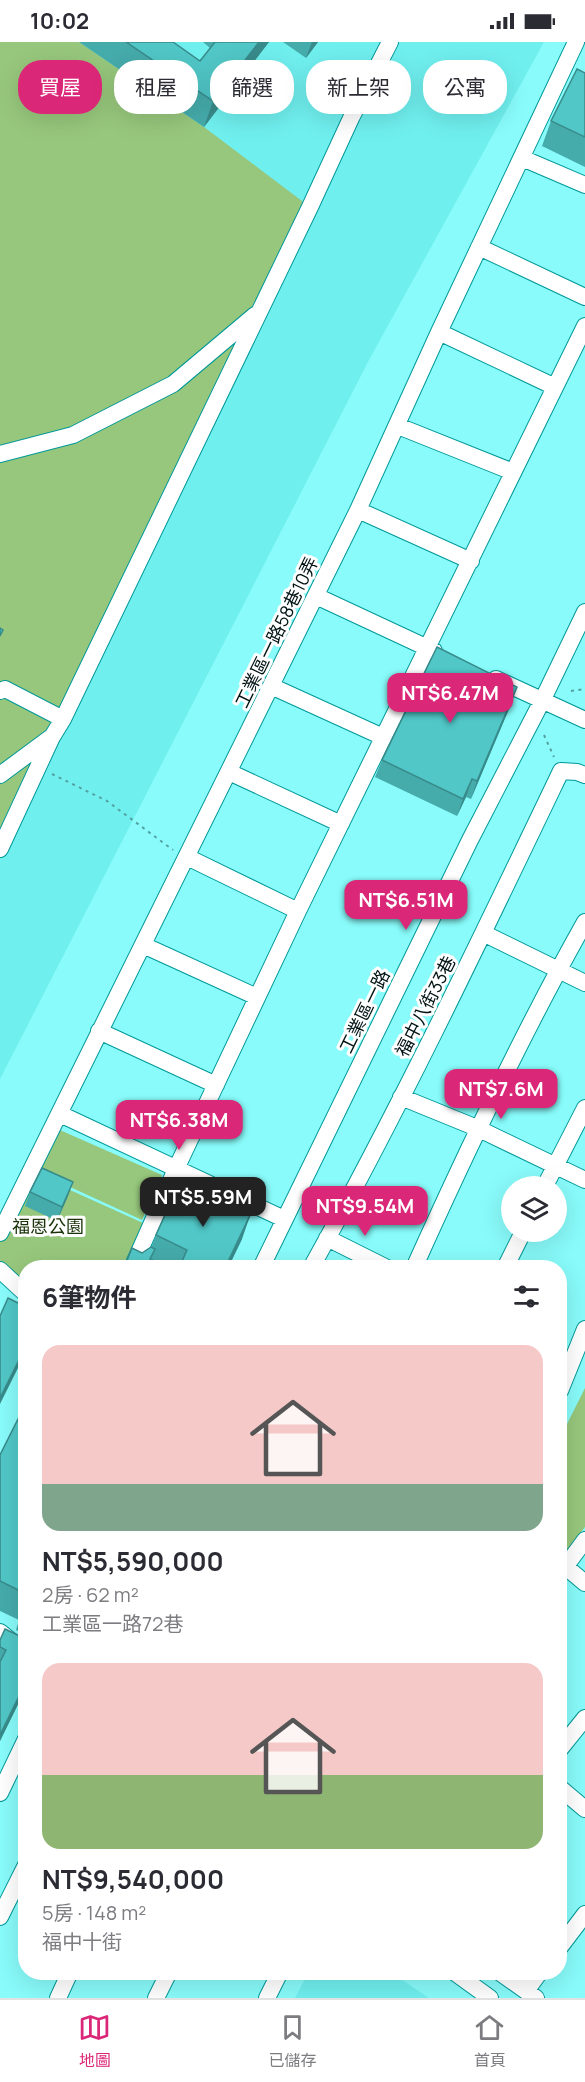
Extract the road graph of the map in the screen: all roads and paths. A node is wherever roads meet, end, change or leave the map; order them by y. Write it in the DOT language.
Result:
graph roads {
  1 [pos="390,42"];
  2 [pos="576,42"];
  3 [pos="522,158"];
  4 [pos="585,185"];
  5 [pos="479,247"];
  6 [pos="585,297"];
  7 [pos="261,310"];
  8 [pos="585,326"];
  9 [pos="439,333"];
  10 [pos="555,387"];
  11 [pos="398,426"];
  12 [pos="0,454"];
  13 [pos="513,472"];
  14 [pos="358,510"];
  15 [pos="471,561"];
  16 [pos="316,596"];
  17 [pos="585,612"];
  18 [pos="426,647"];
  19 [pos="447,657"];
  20 [pos="479,671"];
  21 [pos="271,686"];
  22 [pos="585,689"];
  23 [pos="0,691"];
  24 [pos="571,691"];
  25 [pos="543,699"];
  26 [pos="63,719"];
  27 [pos="585,720"];
  28 [pos="544,735"];
  29 [pos="52,736"];
  30 [pos="383,737"];
  31 [pos="39,766"];
  32 [pos="561,771"];
  33 [pos="229,772"];
  34 [pos="0,775"];
  35 [pos="585,776"];
  36 [pos="341,824"];
  37 [pos="0,849"];
  38 [pos="187,857"];
  39 [pos="298,910"];
  40 [pos="585,922"];
  41 [pos="483,933"];
  42 [pos="143,945"];
  43 [pos="558,970"];
  44 [pos="585,983"];
  45 [pos="257,998"];
  46 [pos="99,1031"];
  47 [pos="216,1085"];
  48 [pos="401,1097"];
  49 [pos="585,1108"];
  50 [pos="60,1114"];
  51 [pos="477,1128"];
  52 [pos="555,1165"];
  53 [pos="176,1169"];
  54 [pos="550,1176"];
  55 [pos="585,1180"];
  56 [pos="284,1219"];
  57 [pos="0,1233"];
  58 [pos="327,1238"];
  59 [pos="518,1242"];
  60 [pos="136,1260"];
  61 [pos="265,1260"];
  62 [pos="315,1260"];
  63 [pos="371,1260"];
  64 [pos="418,1260"];
  65 [pos="510,1260"];
  66 [pos="0,1270"];
  67 [pos="18,1287"];
  68 [pos="585,1329"];
  69 [pos="567,1355"];
  70 [pos="585,1539"];
  71 [pos="567,1559"];
  72 [pos="567,1568"];
  73 [pos="585,1583"];
  74 [pos="0,1632"];
  75 [pos="18,1647"];
  76 [pos="585,1718"];
  77 [pos="567,1740"];
  78 [pos="18,1756"];
  79 [pos="0,1793"];
  80 [pos="567,1794"];
  81 [pos="585,1809"];
  82 [pos="18,1881"];
  83 [pos="585,1914"];
  84 [pos="0,1917"];
  85 [pos="567,1938"];
  86 [pos="66,1980"];
  87 [pos="165,1980"];
  88 [pos="275,1980"];
  89 [pos="465,1980"];
  90 [pos="511,1980"];
  91 [pos="537,1980"];
  92 [pos="531,1994"];
  93 [pos="58,1998"];
  94 [pos="156,1998"];
  95 [pos="267,1998"];
  96 [pos="490,1998"];
  1 -- 7 [label="street"];
  2 -- 3 [label="street, 工業區一路58巷10弄"];
  3 -- 4 [label="street"];
  3 -- 5 [label="street, 工業區一路58巷10弄"];
  5 -- 6 [label="street"];
  5 -- 9 [label="street, 工業區一路58巷10弄"];
  7 -- 12 [label="street"];
  7 -- 26 [label="street"];
  8 -- 10 [label="street"];
  9 -- 10 [label="street"];
  9 -- 11 [label="street, 工業區一路58巷10弄"];
  10 -- 13 [label="street"];
  11 -- 13 [label="street"];
  11 -- 14 [label="street, 工業區一路58巷10弄"];
  13 -- 15 [label="street"];
  14 -- 15 [label="street"];
  14 -- 16 [label="street, 工業區一路58巷10弄"];
  15 -- 18 [label="street"];
  16 -- 18 [label="street"];
  16 -- 21 [label="street, 工業區一路58巷10弄"];
  17 -- 25 [label="street, 工業區一路"];
  18 -- 19 [label="street"];
  18 -- 30 [label="street"];
  20 -- 25 [label="street"];
  21 -- 30 [label="street"];
  21 -- 33 [label="street, 工業區一路58巷10弄"];
  22 -- 24 [label="path"];
  23 -- 26 [label="street"];
  25 -- 27 [label="street"];
  25 -- 56 [label="street, 工業區一路"];
  26 -- 29 [label="street"];
  28 -- 32 [label="path"];
  29 -- 31 [label="street"];
  29 -- 34 [label="street"];
  30 -- 36 [label="street"];
  31 -- 37 [label="street"];
  31 -- 38 [label="path"];
  32 -- 35 [label="street"];
  32 -- 41 [label="street, 福中八街33巷"];
  33 -- 36 [label="street"];
  33 -- 38 [label="street, 工業區一路58巷10弄"];
  36 -- 39 [label="street"];
  38 -- 39 [label="street"];
  38 -- 42 [label="street, 工業區一路58巷10弄"];
  39 -- 45 [label="street"];
  40 -- 43 [label="street"];
  41 -- 43 [label="street"];
  41 -- 48 [label="street, 福中八街33巷"];
  42 -- 45 [label="street"];
  42 -- 46 [label="street, 工業區一路58巷10弄"];
  43 -- 44 [label="street"];
  43 -- 51 [label="street"];
  45 -- 47 [label="street"];
  46 -- 47 [label="street"];
  46 -- 50 [label="street, 工業區一路58巷10弄"];
  47 -- 53 [label="street"];
  48 -- 51 [label="street"];
  48 -- 58 [label="street, 福中八街33巷"];
  49 -- 52 [label="street"];
  50 -- 53 [label="street"];
  50 -- 57 [label="street, 工業區一路58巷10弄"];
  51 -- 52 [label="street"];
  51 -- 64 [label="street"];
  52 -- 54 [label="street"];
  52 -- 55 [label="street"];
  53 -- 56 [label="street"];
  53 -- 60 [label="street"];
  56 -- 61 [label="street, 工業區一路"];
  58 -- 62 [label="street, 福中八街33巷"];
  58 -- 63 [label="street"];
  59 -- 65 [label="street"];
  66 -- 67 [label="street"];
  68 -- 69 [label="street"];
  70 -- 71 [label="street"];
  72 -- 73 [label="street"];
  74 -- 75 [label="street"];
  76 -- 77 [label="street"];
  78 -- 79 [label="street"];
  80 -- 81 [label="street"];
  82 -- 84 [label="street"];
  83 -- 85 [label="street"];
  86 -- 93 [label="street"];
  87 -- 94 [label="street"];
  88 -- 95 [label="street"];
  89 -- 96 [label="street"];
  90 -- 92 [label="street"];
  91 -- 92 [label="street"];
}
